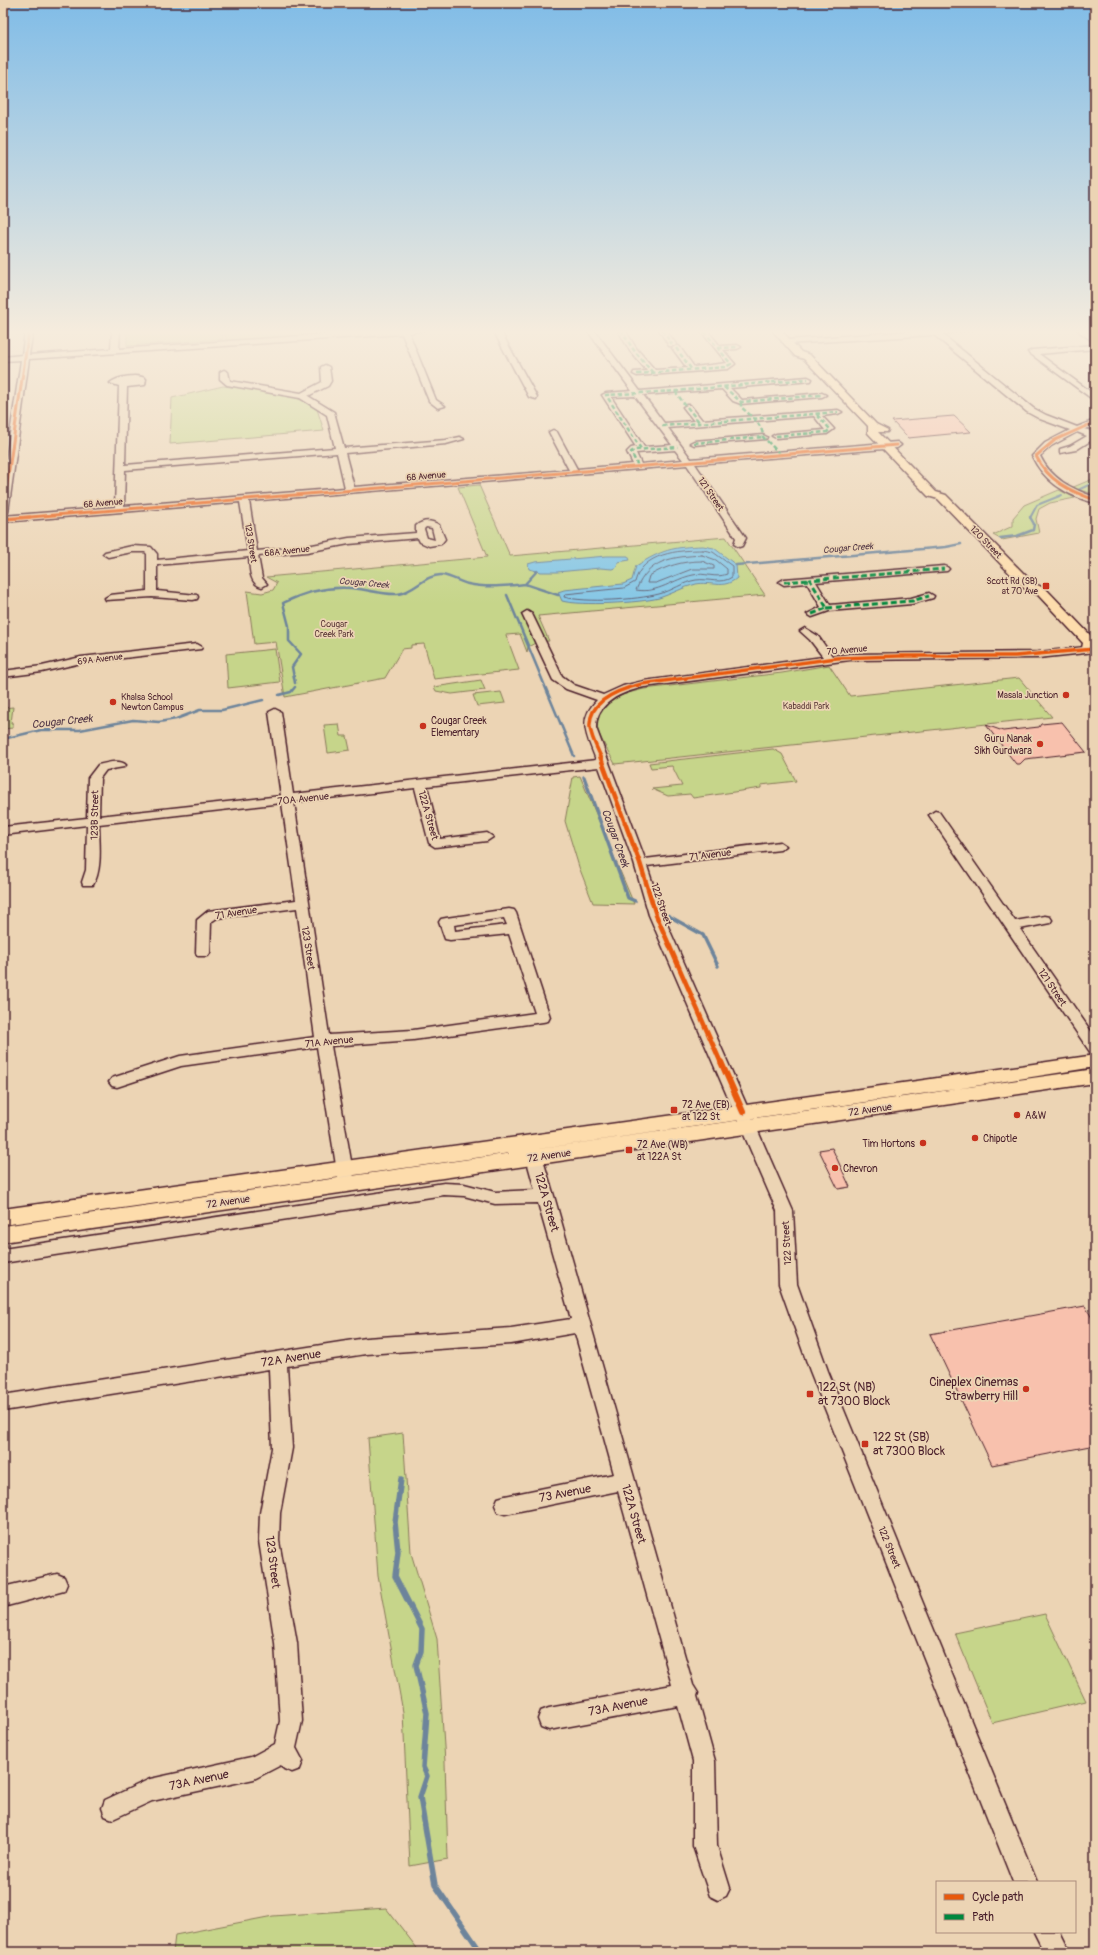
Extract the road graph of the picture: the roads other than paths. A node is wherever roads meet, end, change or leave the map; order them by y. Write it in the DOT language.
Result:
graph roads {
  1 [pos="16,421"];
  2 [pos="122,421"];
  3 [pos="334,421"];
  4 [pos="623,421"];
  5 [pos="658,421"];
  6 [pos="724,421"];
  7 [pos="756,421"];
  8 [pos="823,421"];
  9 [pos="868,421"];
  10 [pos="1057,421"];
  11 [pos="1095,422"];
  12 [pos="700,423"];
  13 [pos="662,426"];
  14 [pos="873,426"];
  15 [pos="1078,430"];
  16 [pos="553,432"];
  17 [pos="1094,435"];
  18 [pos="776,436"];
  19 [pos="764,437"];
  20 [pos="460,438"];
  21 [pos="694,443"];
  22 [pos="897,445"];
  23 [pos="886,446"];
  24 [pos="678,447"];
  25 [pos="641,449"];
  26 [pos="341,451"];
  27 [pos="1063,451"];
  28 [pos="780,454"];
  29 [pos="688,462"];
  30 [pos="638,466"];
  31 [pos="121,468"];
  32 [pos="574,471"];
  33 [pos="350,490"];
  34 [pos="942,497"];
  35 [pos="244,499"];
  36 [pos="1095,500"];
  37 [pos="119,509"];
  38 [pos="3,512"];
  39 [pos="3,519"];
  40 [pos="421,534"];
  41 [pos="739,544"];
  42 [pos="108,554"];
  43 [pos="253,554"];
  44 [pos="152,563"];
  45 [pos="944,569"];
  46 [pos="810,580"];
  47 [pos="784,582"];
  48 [pos="262,584"];
  49 [pos="152,594"];
  50 [pos="930,596"];
  51 [pos="193,597"];
  52 [pos="110,598"];
  53 [pos="827,608"];
  54 [pos="527,614"];
  55 [pos="812,614"];
  56 [pos="805,631"];
  57 [pos="197,647"];
  58 [pos="1092,651"];
  59 [pos="829,659"];
  60 [pos="3,674"];
  61 [pos="604,699"];
  62 [pos="275,712"];
  63 [pos="602,763"];
  64 [pos="120,765"];
  65 [pos="420,784"];
  66 [pos="287,800"];
  67 [pos="935,815"];
  68 [pos="94,821"];
  69 [pos="3,832"];
  70 [pos="487,837"];
  71 [pos="780,846"];
  72 [pos="640,863"];
  73 [pos="88,882"];
  74 [pos="302,903"];
  75 [pos="1046,920"];
  76 [pos="1011,926"];
  77 [pos="513,929"];
  78 [pos="203,953"];
  79 [pos="323,1041"];
  80 [pos="1095,1048"];
  81 [pos="1095,1061"];
  82 [pos="1095,1076"];
  83 [pos="117,1082"];
  84 [pos="746,1119"];
  85 [pos="532,1150"];
  86 [pos="345,1176"];
  87 [pos="546,1196"];
  88 [pos="3,1217"];
  89 [pos="3,1234"];
  90 [pos="3,1256"];
  91 [pos="581,1325"];
  92 [pos="278,1360"];
  93 [pos="3,1404"];
  94 [pos="625,1481"];
  95 [pos="505,1505"];
  96 [pos="57,1584"];
  97 [pos="3,1597"];
  98 [pos="686,1693"];
  99 [pos="549,1719"];
  100 [pos="288,1756"];
  101 [pos="113,1808"];
  102 [pos="1025,1881"];
  103 [pos="718,1888"];
  104 [pos="1047,1933"];
  105 [pos="1058,1952"];
  1 -- 38 [label="street"];
  2 -- 31 [label="street"];
  3 -- 26 [label="street"];
  4 -- 25 [label="street"];
  5 -- 13 [label="street, 121 Street"];
  6 -- 12 [label="street"];
  7 -- 19 [label="street"];
  8 -- 18 [label="street"];
  9 -- 14 [label="main road, 120 Street"];
  10 -- 15 [label="street"];
  11 -- 15 [label="street"];
  12 -- 13 [label="street"];
  13 -- 24 [label="street, 121 Street"];
  14 -- 22 [label="main road, 120 Street"];
  14 -- 23 [label="main road, 120 Street"];
  15 -- 17 [label="street"];
  15 -- 36 [label="street"];
  16 -- 32 [label="street"];
  17 -- 27 [label="street"];
  19 -- 21 [label="street"];
  19 -- 28 [label="street"];
  20 -- 26 [label="street"];
  22 -- 23 [label="street, 68 Avenue"];
  22 -- 34 [label="main road, 120 Street"];
  23 -- 28 [label="street, 68 Avenue"];
  23 -- 34 [label="main road, 120 Street"];
  24 -- 25 [label="street"];
  24 -- 29 [label="street, 121 Street"];
  25 -- 30 [label="street"];
  26 -- 31 [label="street"];
  26 -- 33 [label="street"];
  28 -- 29 [label="street, 68 Avenue"];
  29 -- 30 [label="street, 68 Avenue"];
  29 -- 41 [label="street, 121 Street"];
  30 -- 32 [label="street, 68 Avenue"];
  31 -- 37 [label="street"];
  32 -- 33 [label="street, 68 Avenue"];
  33 -- 35 [label="street, 68 Avenue"];
  34 -- 58 [label="main road, 120 Street"];
  35 -- 37 [label="street, 68 Avenue"];
  35 -- 43 [label="street, 123 Street"];
  37 -- 39 [label="street, 68 Avenue"];
  40 -- 43 [label="street, 68A Avenue"];
  42 -- 44 [label="street"];
  43 -- 44 [label="street, 68A Avenue"];
  43 -- 48 [label="street, 123 Street"];
  44 -- 49 [label="street"];
  45 -- 46 [label="street"];
  46 -- 47 [label="street"];
  46 -- 53 [label="street"];
  49 -- 51 [label="street"];
  49 -- 52 [label="street"];
  50 -- 53 [label="street"];
  53 -- 55 [label="street"];
  54 -- 61 [label="street"];
  56 -- 59 [label="street"];
  57 -- 60 [label="street, 69A Avenue"];
  58 -- 59 [label="street, 70 Avenue"];
  59 -- 61 [label="street, 70 Avenue"];
  61 -- 63 [label="street, 122 Street"];
  62 -- 66 [label="street, 123 Street"];
  63 -- 65 [label="street, 70A Avenue"];
  63 -- 72 [label="street, 122 Street"];
  64 -- 68 [label="street, 123B Street"];
  65 -- 66 [label="street, 70A Avenue"];
  65 -- 70 [label="street, 122A Street"];
  66 -- 68 [label="street, 70A Avenue"];
  66 -- 74 [label="street, 123 Street"];
  67 -- 76 [label="street, 121 Street"];
  68 -- 69 [label="street, 70A Avenue"];
  68 -- 73 [label="street, 123B Street"];
  71 -- 72 [label="street, 71 Avenue"];
  72 -- 84 [label="street, 122 Street"];
  74 -- 78 [label="street, 71 Avenue"];
  74 -- 79 [label="street, 123 Street"];
  75 -- 76 [label="street"];
  76 -- 80 [label="street, 121 Street"];
  77 -- 79 [label="street, 71A Avenue"];
  79 -- 83 [label="street, 71A Avenue"];
  79 -- 86 [label="street, 123 Street"];
  81 -- 84 [label="main road, 72 Avenue"];
  82 -- 84 [label="main road, 72 Avenue"];
  84 -- 85 [label="main road, 72 Avenue"];
  84 -- 102 [label="street, 122 Street"];
  85 -- 86 [label="main road, 72 Avenue"];
  85 -- 87 [label="street, 122A Street"];
  86 -- 88 [label="main road, 72 Avenue"];
  86 -- 89 [label="main road, 72 Avenue"];
  87 -- 90 [label="street, 72 Avenue"];
  87 -- 91 [label="street, 122A Street"];
  91 -- 92 [label="street, 72A Avenue"];
  91 -- 94 [label="street, 122A Street"];
  92 -- 93 [label="street, 72A Avenue"];
  92 -- 100 [label="street, 123 Street"];
  94 -- 95 [label="street, 73 Avenue"];
  94 -- 98 [label="street, 122A Street"];
  96 -- 97 [label="street"];
  98 -- 99 [label="street, 73A Avenue"];
  98 -- 103 [label="street, 122A Street"];
  100 -- 101 [label="street, 73A Avenue"];
  104 -- 105 [label="street"];
}
